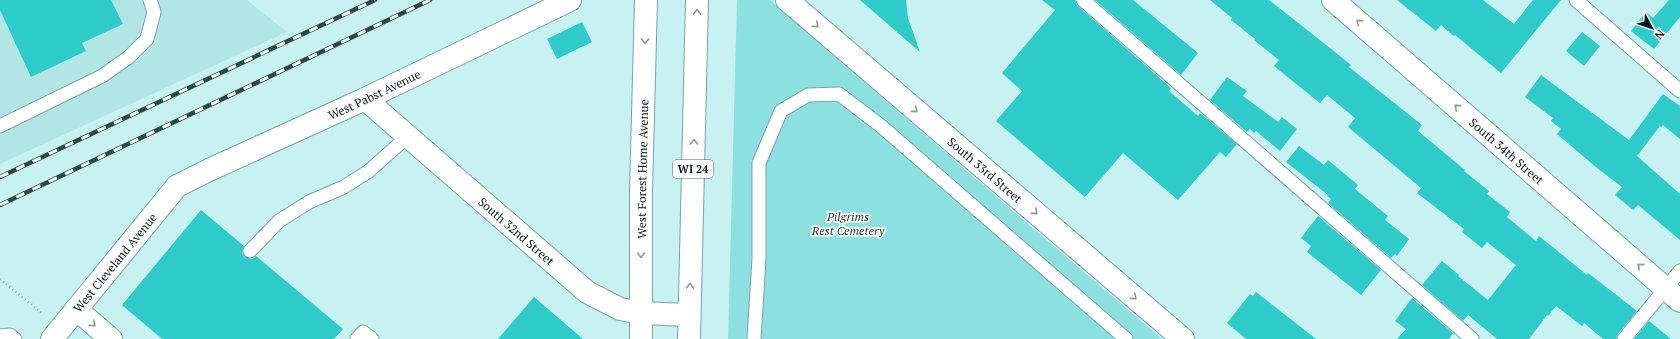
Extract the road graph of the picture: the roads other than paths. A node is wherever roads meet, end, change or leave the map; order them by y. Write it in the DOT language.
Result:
graph roads {
  1 [pos="150,0"];
  2 [pos="570,0"];
  3 [pos="697,0"];
  4 [pos="787,0"];
  5 [pos="1083,0"];
  6 [pos="1334,0"];
  7 [pos="1576,0"];
  8 [pos="646,1"];
  9 [pos="1680,92"];
  10 [pos="365,99"];
  11 [pos="0,126"];
  12 [pos="408,136"];
  13 [pos="177,186"];
  14 [pos="250,252"];
  15 [pos="1680,271"];
  16 [pos="1673,294"];
  17 [pos="76,309"];
  18 [pos="641,314"];
  19 [pos="689,315"];
  20 [pos="0,336"];
  21 [pos="15,339"];
  22 [pos="52,339"];
  23 [pos="111,339"];
  24 [pos="357,339"];
  25 [pos="372,339"];
  26 [pos="641,339"];
  27 [pos="689,339"];
  28 [pos="754,339"];
  29 [pos="1126,339"];
  30 [pos="1183,339"];
  31 [pos="1472,339"];
  32 [pos="1624,339"];
  1 -- 11 [label="lane"];
  2 -- 10 [label="street, West Pabst Avenue"];
  19 -- 3 [label="street, WI 24, one-way"];
  4 -- 30 [label="street, South 33rd Street, one-way"];
  5 -- 31 [label="lane"];
  16 -- 6 [label="street, South 34th Street, one-way"];
  7 -- 9 [label="lane"];
  8 -- 18 [label="street, West Forest Home Avenue, one-way"];
  10 -- 12 [label="street, South 32nd Street"];
  10 -- 13 [label="street, West Pabst Avenue"];
  12 -- 14 [label="lane"];
  12 -- 18 [label="street, South 32nd Street"];
  13 -- 17 [label="street, West Cleveland Avenue"];
  15 -- 16 [label="lane"];
  16 -- 32 [label="lane"];
  17 -- 22 [label="street, West Cleveland Avenue"];
  17 -- 23 [label="street, one-way"];
  18 -- 19 [label="street, South 32nd Street"];
  18 -- 26 [label="street, West Forest Home Avenue"];
  19 -- 27 [label="street, WI 24"];
  20 -- 21 [label="lane"];
  24 -- 25 [label="lane"];
  28 -- 29 [label="lane"];
}
